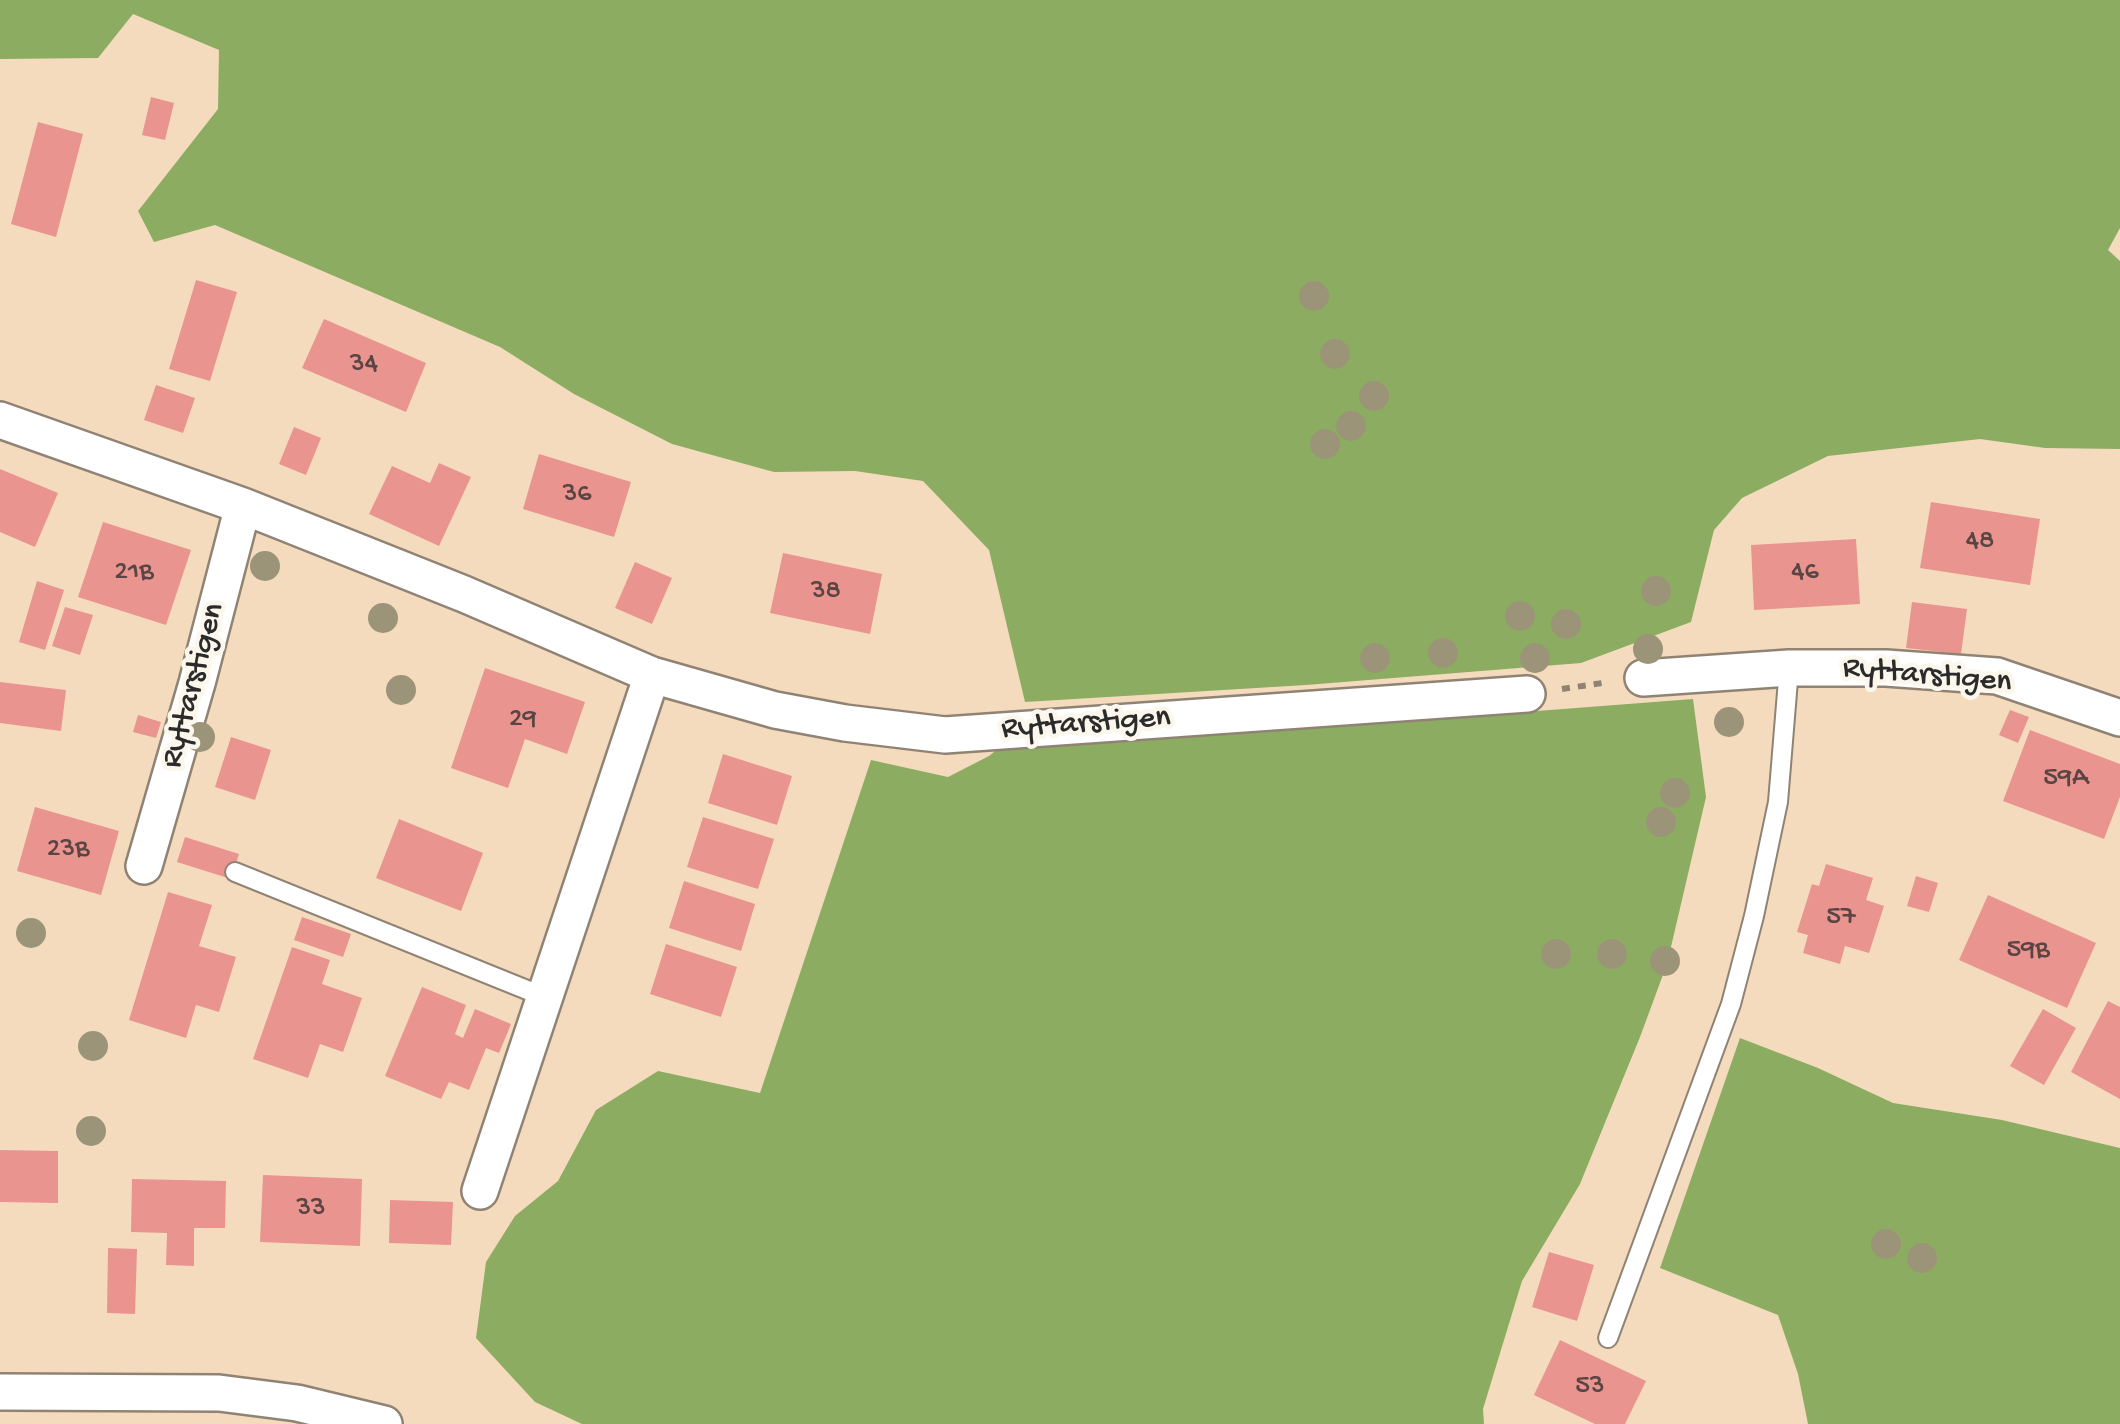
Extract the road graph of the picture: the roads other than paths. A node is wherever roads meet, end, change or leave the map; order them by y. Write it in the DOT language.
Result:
graph roads {
  1 [pos="0,420"];
  2 [pos="243,506"];
  3 [pos="1789,668"];
  4 [pos="652,676"];
  5 [pos="1643,678"];
  6 [pos="1526,694"];
  7 [pos="2120,718"];
  8 [pos="144,866"];
  9 [pos="235,872"];
  10 [pos="547,998"];
  11 [pos="480,1192"];
  12 [pos="1608,1338"];
  13 [pos="0,1392"];
  14 [pos="296,1414"];
  15 [pos="384,1424"];
  1 -- 2 [label="street, Ryttarstigen"];
  2 -- 4 [label="street, Ryttarstigen"];
  2 -- 8 [label="street, Ryttarstigen"];
  3 -- 5 [label="street, Ryttarstigen"];
  3 -- 7 [label="street, Ryttarstigen"];
  3 -- 12 [label="lane"];
  4 -- 6 [label="street, Ryttarstigen"];
  4 -- 10 [label="street"];
  9 -- 10 [label="lane"];
  10 -- 11 [label="street"];
  13 -- 14 [label="street"];
  14 -- 15 [label="street"];
}
